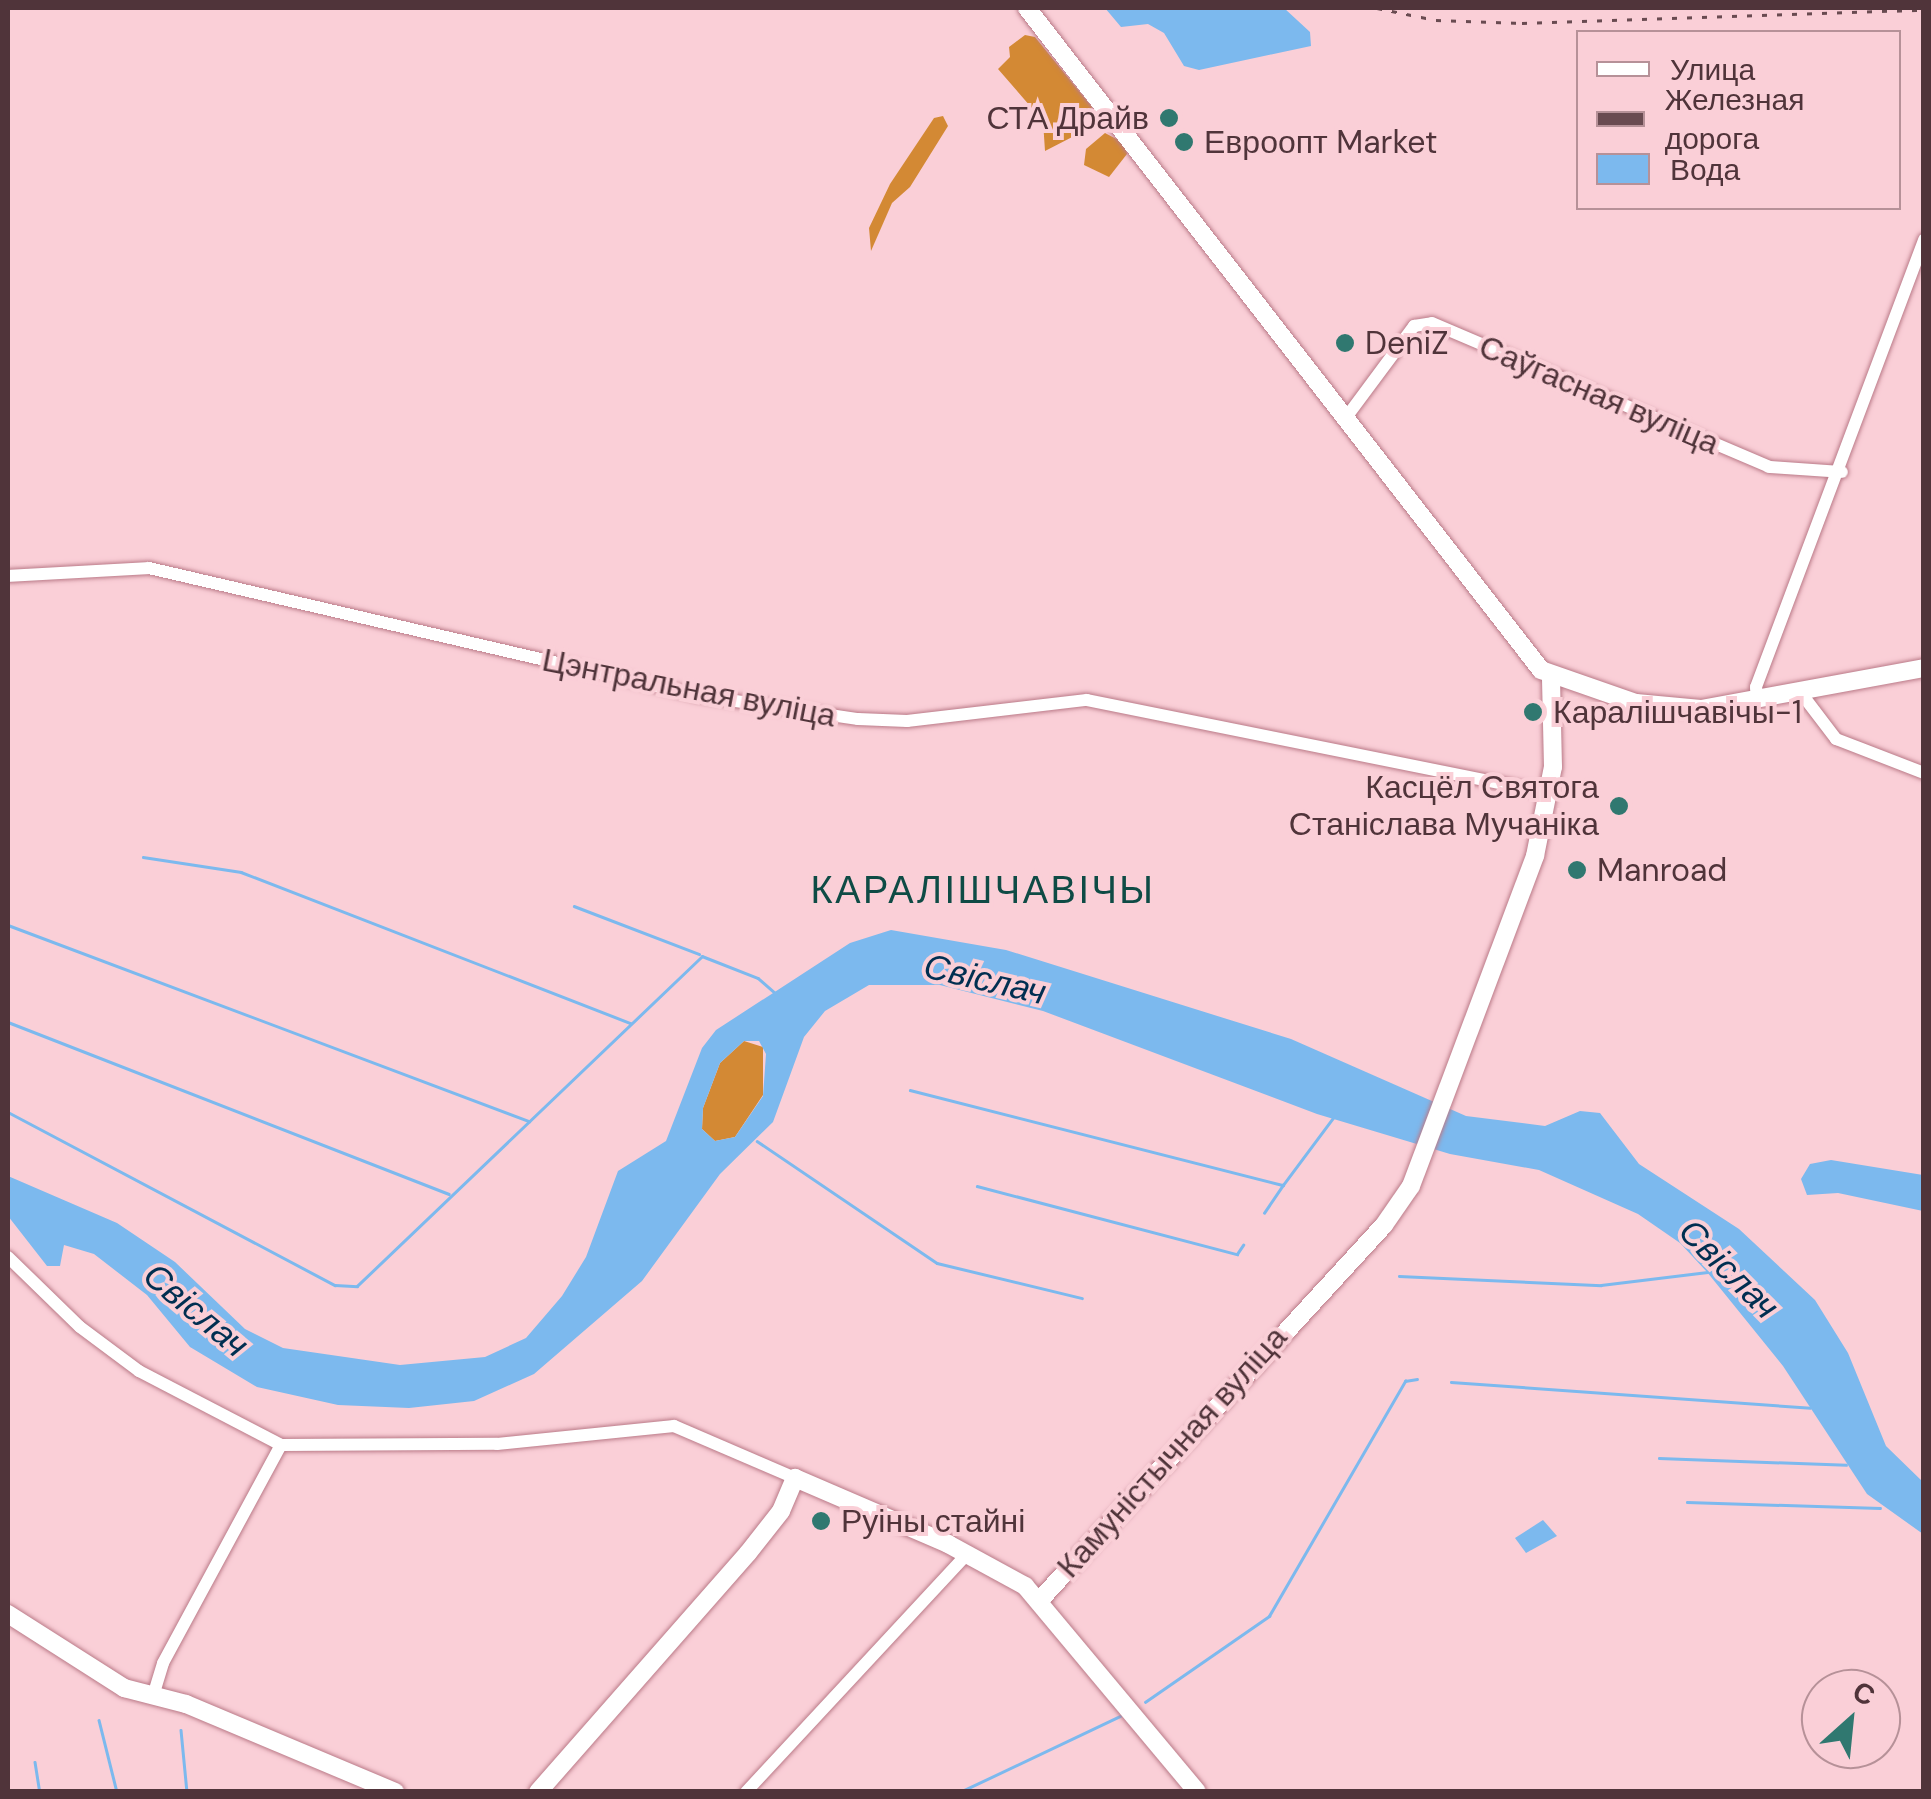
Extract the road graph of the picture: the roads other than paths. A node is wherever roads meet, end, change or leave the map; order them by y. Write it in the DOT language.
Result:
graph roads {
  1 [pos="1027,8"];
  2 [pos="1924,240"];
  3 [pos="1345,419"];
  4 [pos="1842,472"];
  5 [pos="8,576"];
  6 [pos="1924,668"];
  7 [pos="1552,677"];
  8 [pos="1801,693"];
  9 [pos="1757,701"];
  10 [pos="1924,774"];
  11 [pos="1550,792"];
  12 [pos="8,1257"];
  13 [pos="281,1445"];
  14 [pos="794,1478"];
  15 [pos="968,1553"];
  16 [pos="1040,1600"];
  17 [pos="8,1614"];
  18 [pos="153,1696"];
  19 [pos="394,1792"];
  20 [pos="538,1792"];
  21 [pos="746,1792"];
  22 [pos="1197,1792"];
  1 -- 3 [label="street"];
  2 -- 4 [label="street"];
  3 -- 4 [label="street, Саўгасная вуліца"];
  3 -- 7 [label="street"];
  4 -- 9 [label="street"];
  5 -- 11 [label="street, Цэнтральная вуліца"];
  6 -- 8 [label="street"];
  7 -- 9 [label="street"];
  7 -- 11 [label="street"];
  8 -- 9 [label="street"];
  8 -- 10 [label="street"];
  11 -- 16 [label="street, Камуністычная вуліца"];
  12 -- 13 [label="street, Камуністычная вуліца"];
  13 -- 14 [label="street, Камуністычная вуліца"];
  13 -- 18 [label="street"];
  14 -- 15 [label="street, Камуністычная вуліца"];
  14 -- 20 [label="street"];
  15 -- 16 [label="street, Камуністычная вуліца"];
  15 -- 21 [label="street"];
  16 -- 22 [label="street"];
  17 -- 18 [label="street"];
  18 -- 19 [label="street"];
}
